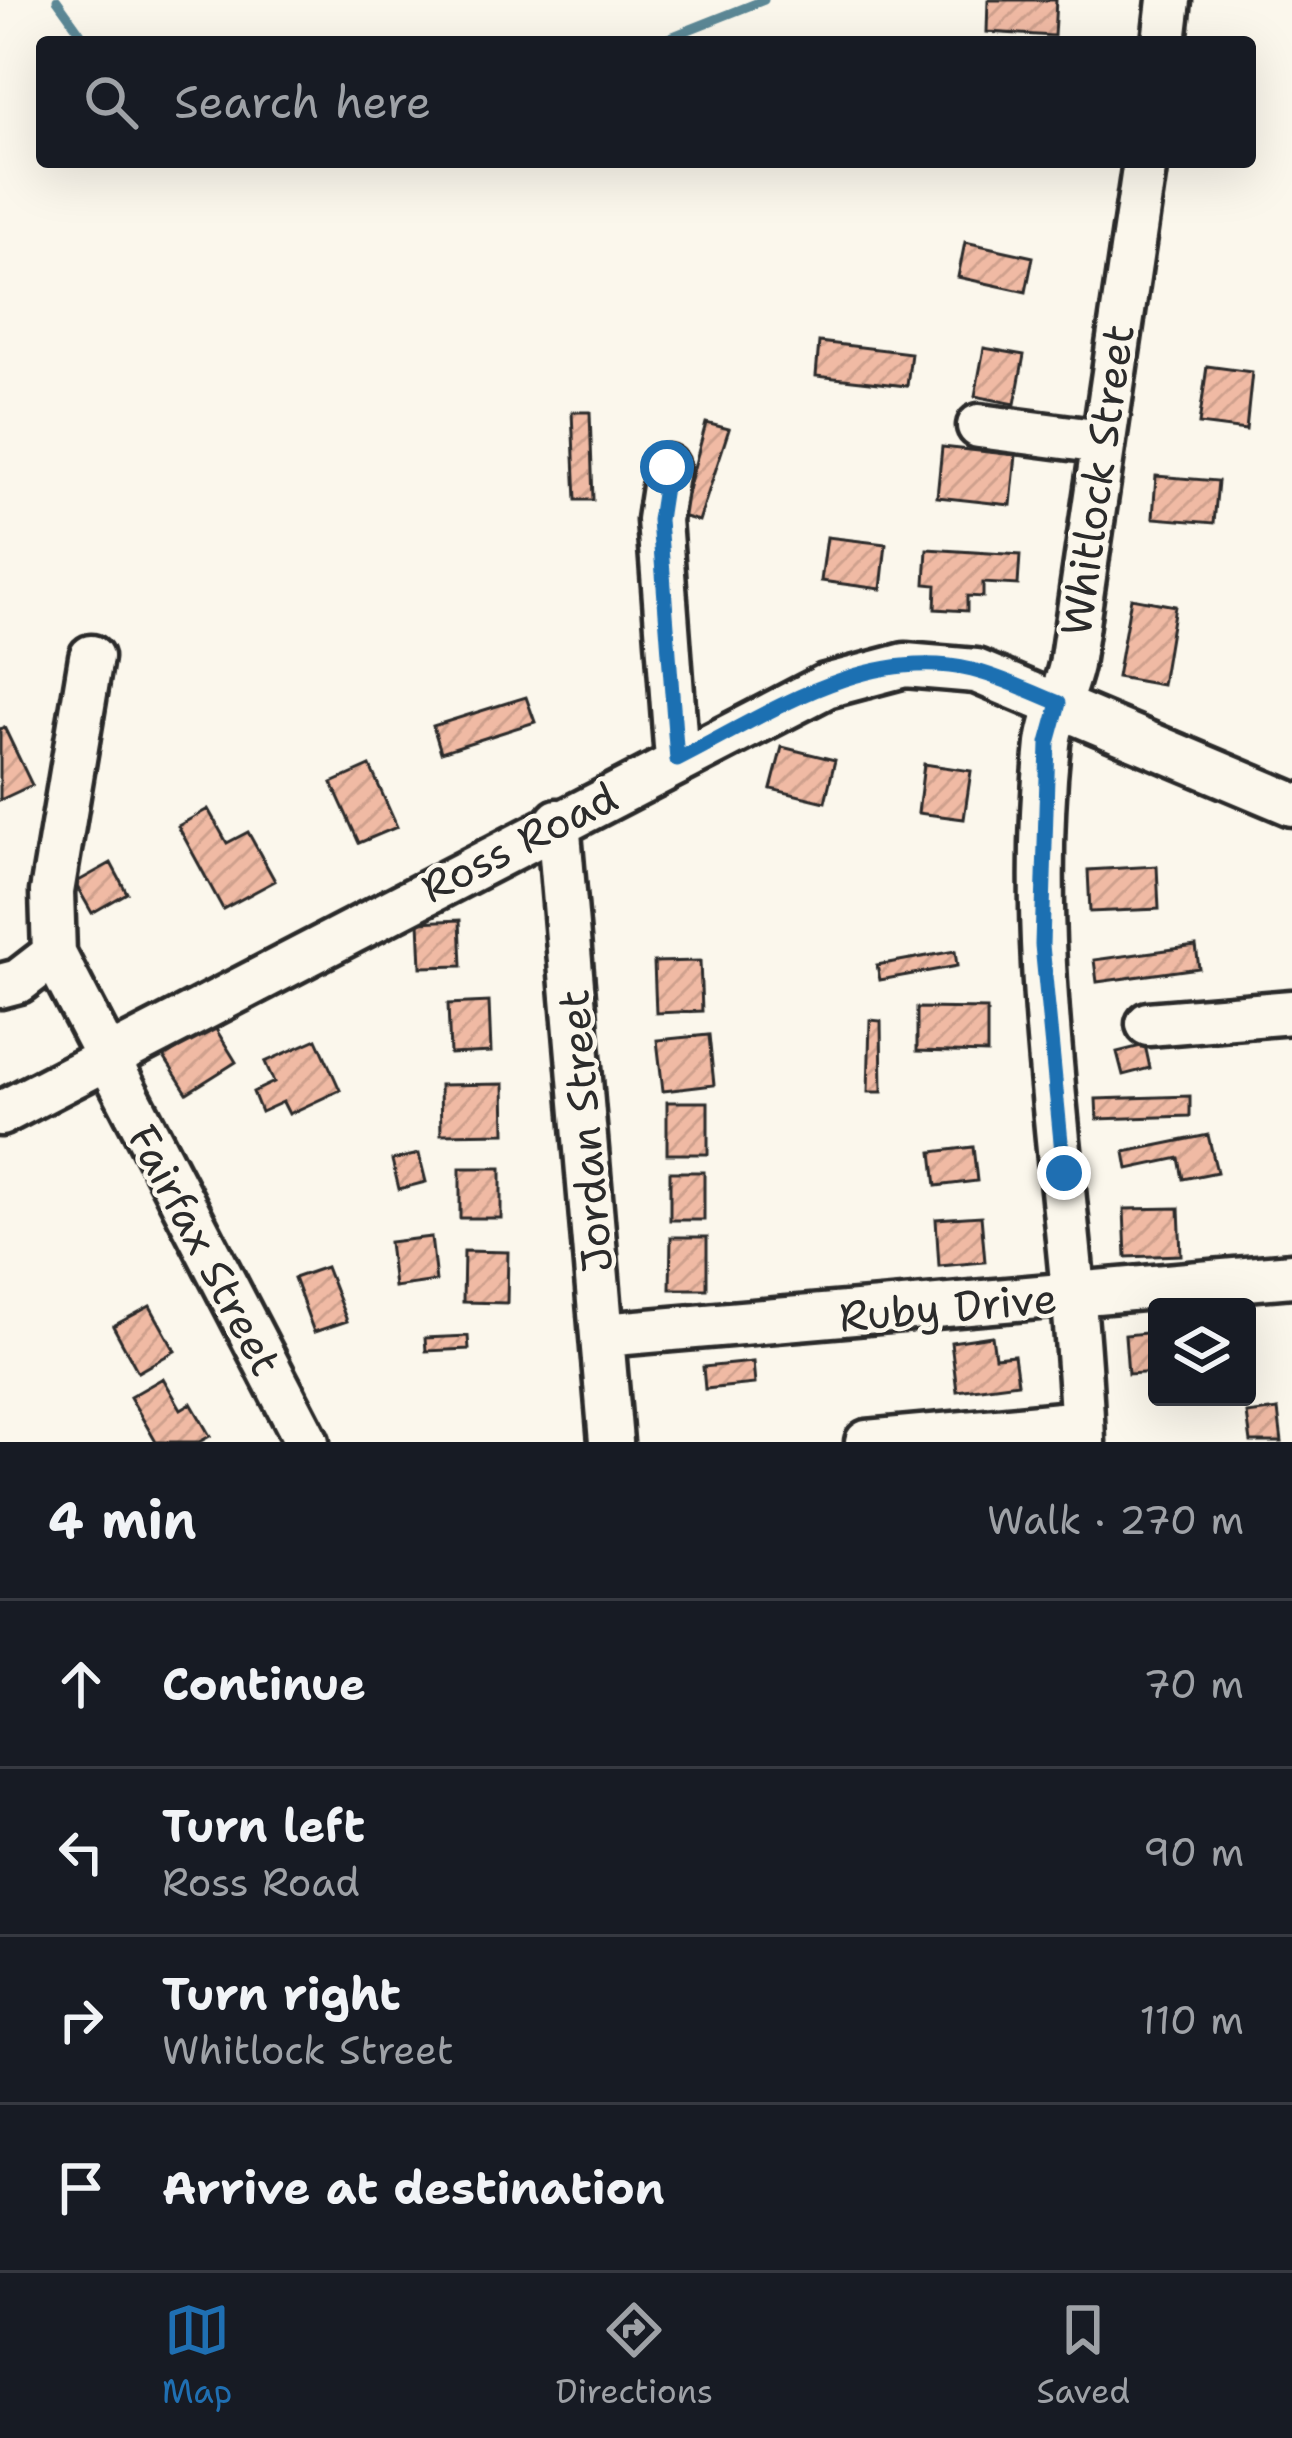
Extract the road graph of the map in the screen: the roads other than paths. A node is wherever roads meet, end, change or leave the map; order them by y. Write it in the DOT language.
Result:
graph roads {
  1 [pos="1169,0"];
  2 [pos="1165,36"];
  3 [pos="1144,168"];
  4 [pos="979,425"];
  5 [pos="1102,442"];
  6 [pos="667,467"];
  7 [pos="91,657"];
  8 [pos="1059,703"];
  9 [pos="677,760"];
  10 [pos="1292,804"];
  11 [pos="559,821"];
  12 [pos="54,954"];
  13 [pos="0,986"];
  14 [pos="1292,1012"];
  15 [pos="1148,1024"];
  16 [pos="103,1058"];
  17 [pos="0,1114"];
  18 [pos="1292,1275"];
  19 [pos="1073,1296"];
  20 [pos="603,1335"];
  21 [pos="1083,1432"];
  22 [pos="307,1442"];
  23 [pos="611,1442"];
  24 [pos="867,1442"];
  1 -- 2 [label="street"];
  3 -- 5 [label="street, Whitlock Street"];
  4 -- 5 [label="street"];
  5 -- 8 [label="street, Whitlock Street"];
  6 -- 9 [label="street"];
  7 -- 12 [label="street"];
  8 -- 9 [label="street, Ross Road"];
  8 -- 10 [label="street, Ross Road"];
  8 -- 19 [label="street, Whitlock Street"];
  9 -- 11 [label="street, Ross Road"];
  11 -- 16 [label="street, Ross Road"];
  11 -- 20 [label="street, Jordan Street"];
  12 -- 13 [label="street"];
  12 -- 16 [label="street, Fairfax Street"];
  14 -- 15 [label="street"];
  16 -- 17 [label="street, Ross Road"];
  16 -- 22 [label="street, Fairfax Street"];
  18 -- 19 [label="street, Ruby Drive"];
  19 -- 20 [label="street, Ruby Drive"];
  19 -- 21 [label="street, Whitlock Street"];
  20 -- 23 [label="street, Jordan Street"];
  21 -- 24 [label="street"];
}
